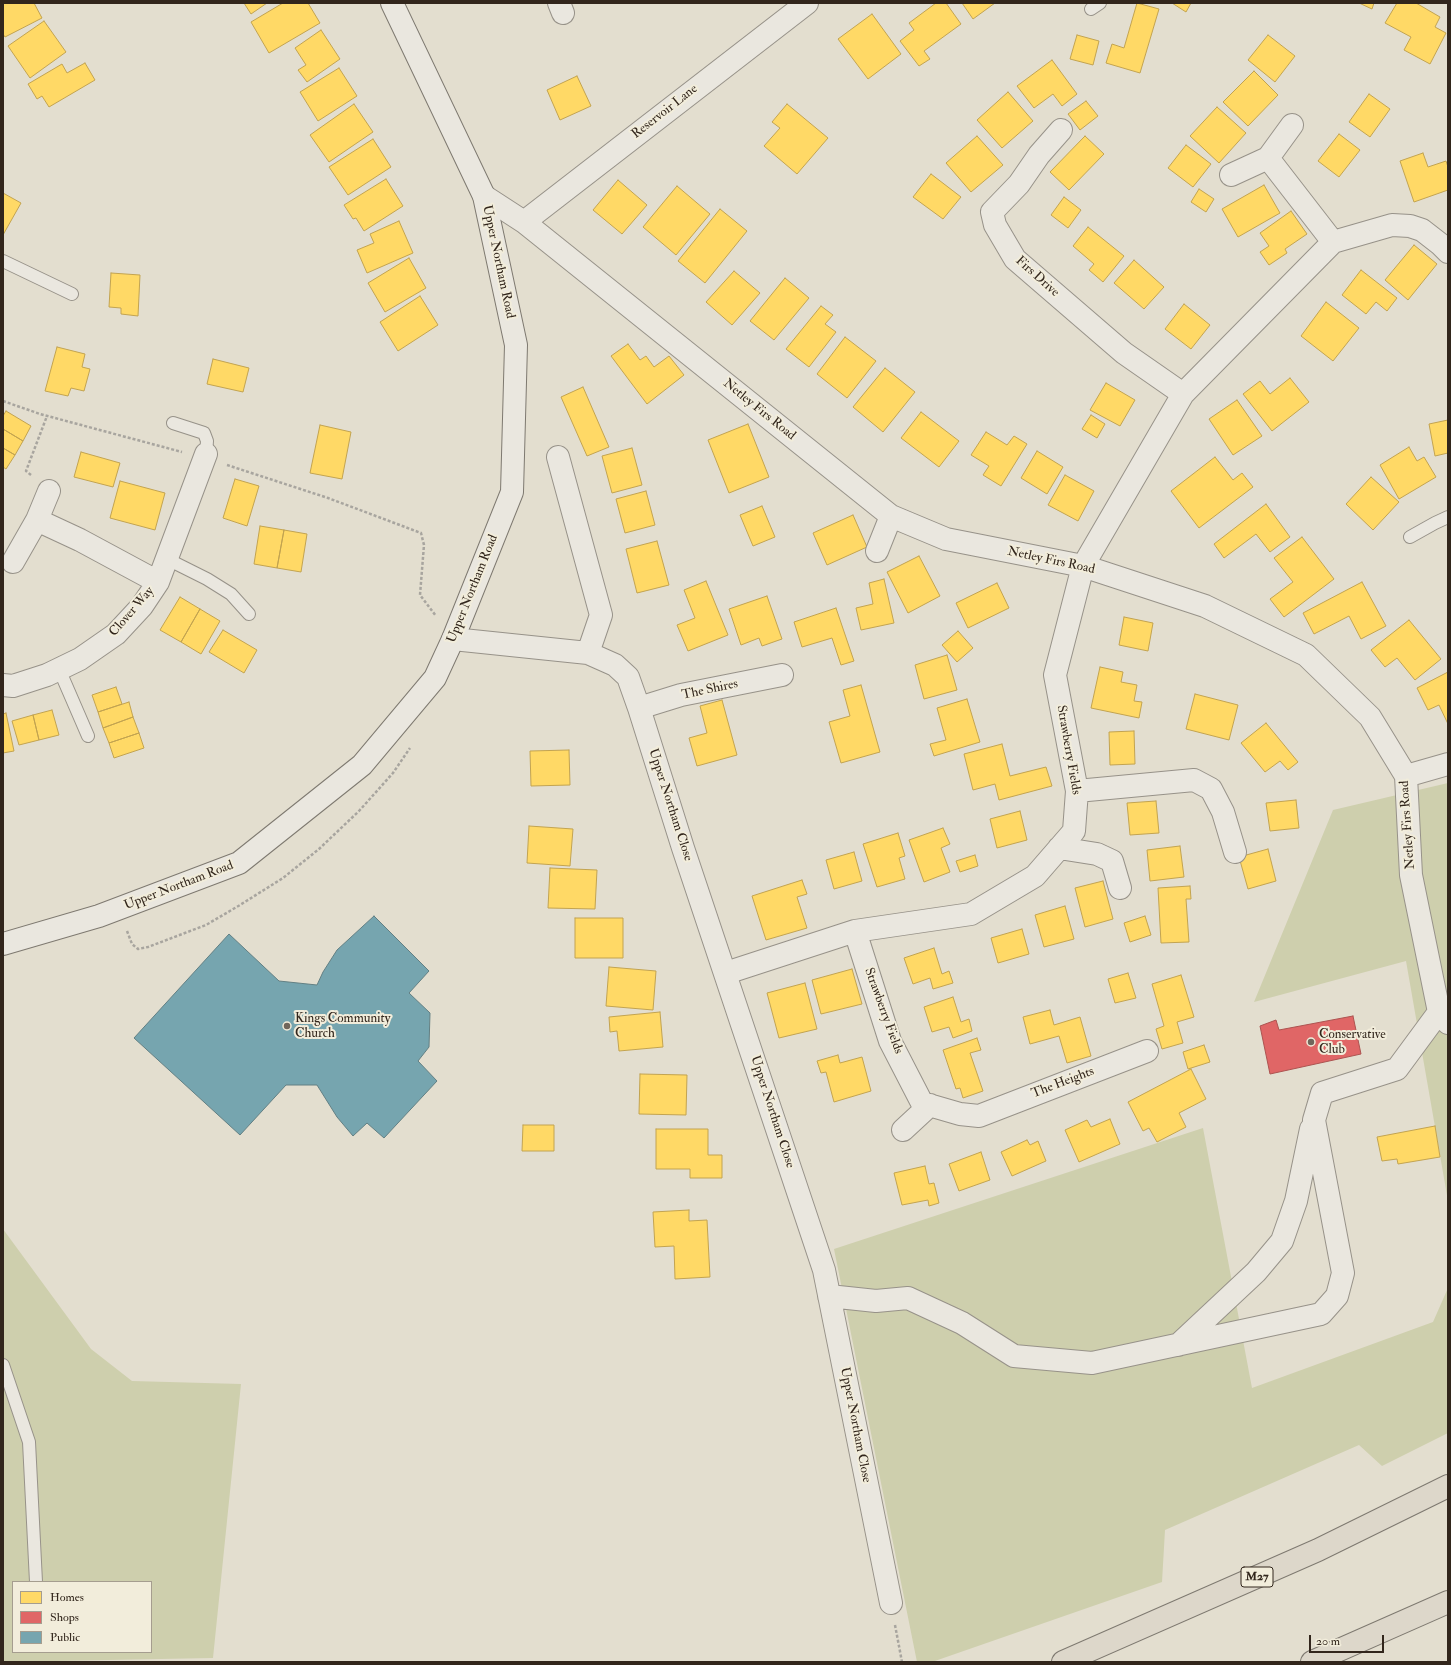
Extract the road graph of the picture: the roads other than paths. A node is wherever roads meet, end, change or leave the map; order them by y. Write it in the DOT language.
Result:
graph roads {
  1 [pos="392,3"];
  2 [pos="807,3"];
  3 [pos="1292,125"];
  4 [pos="1061,130"];
  5 [pos="1268,158"];
  6 [pos="1231,175"];
  7 [pos="484,196"];
  8 [pos="524,222"];
  9 [pos="1332,242"];
  10 [pos="1448,252"];
  11 [pos="3,261"];
  12 [pos="72,294"];
  13 [pos="1183,394"];
  14 [pos="173,423"];
  15 [pos="205,456"];
  16 [pos="558,457"];
  17 [pos="49,491"];
  18 [pos="890,516"];
  19 [pos="1448,517"];
  20 [pos="37,520"];
  21 [pos="1410,537"];
  22 [pos="877,551"];
  23 [pos="167,559"];
  24 [pos="13,562"];
  25 [pos="1083,566"];
  26 [pos="158,582"];
  27 [pos="249,614"];
  28 [pos="453,639"];
  29 [pos="588,653"];
  30 [pos="59,669"];
  31 [pos="782,675"];
  32 [pos="3,685"];
  33 [pos="639,708"];
  34 [pos="88,736"];
  35 [pos="1448,764"];
  36 [pos="1406,776"];
  37 [pos="1077,791"];
  38 [pos="1059,848"];
  39 [pos="1235,852"];
  40 [pos="1120,888"];
  41 [pos="855,930"];
  42 [pos="3,944"];
  43 [pos="726,973"];
  44 [pos="1443,1018"];
  45 [pos="1147,1051"];
  46 [pos="930,1105"];
  47 [pos="979,1116"];
  48 [pos="1314,1120"];
  49 [pos="903,1130"];
  50 [pos="829,1296"];
  51 [pos="1178,1345"];
  52 [pos="3,1365"];
  53 [pos="1448,1486"];
  54 [pos="36,1581"];
  55 [pos="1448,1602"];
  56 [pos="891,1603"];
  57 [pos="1063,1662"];
  58 [pos="1312,1662"];
  1 -- 7 [label="street, Upper Northam Road"];
  2 -- 8 [label="street, Reservoir Lane"];
  3 -- 5 [label="street"];
  4 -- 13 [label="street, Firs Drive"];
  5 -- 6 [label="street"];
  5 -- 9 [label="street"];
  7 -- 8 [label="street, Netley Firs Road"];
  7 -- 28 [label="street, Upper Northam Road"];
  8 -- 18 [label="street, Netley Firs Road"];
  9 -- 10 [label="street"];
  9 -- 13 [label="street"];
  11 -- 12 [label="lane"];
  13 -- 25 [label="street"];
  14 -- 15 [label="lane"];
  15 -- 23 [label="street, Clover Way"];
  16 -- 29 [label="street"];
  17 -- 20 [label="street"];
  18 -- 22 [label="street"];
  18 -- 25 [label="street, Netley Firs Road"];
  19 -- 21 [label="lane"];
  20 -- 24 [label="street"];
  20 -- 26 [label="street"];
  23 -- 26 [label="street, Clover Way"];
  23 -- 27 [label="lane"];
  25 -- 36 [label="street, Netley Firs Road"];
  25 -- 37 [label="street, Strawberry Fields"];
  26 -- 30 [label="street, Clover Way"];
  28 -- 29 [label="street, Upper Northam Close"];
  28 -- 42 [label="street, Upper Northam Road"];
  29 -- 33 [label="street, Upper Northam Close"];
  30 -- 32 [label="street, Clover Way"];
  30 -- 34 [label="lane"];
  31 -- 33 [label="street, The Shires"];
  33 -- 43 [label="street, Upper Northam Close"];
  35 -- 36 [label="street"];
  36 -- 44 [label="street, Netley Firs Road"];
  37 -- 38 [label="street, Strawberry Fields"];
  37 -- 39 [label="street"];
  38 -- 40 [label="street"];
  38 -- 41 [label="street, Strawberry Fields"];
  41 -- 43 [label="street, Strawberry Fields"];
  41 -- 46 [label="street, Strawberry Fields"];
  43 -- 50 [label="street, Upper Northam Close"];
  44 -- 48 [label="street"];
  45 -- 47 [label="street, The Heights"];
  46 -- 47 [label="street, Strawberry Fields"];
  46 -- 49 [label="street"];
  48 -- 51 [label="street"];
  48 -- 51 [label="street"];
  50 -- 51 [label="street"];
  50 -- 56 [label="street, Upper Northam Close"];
  52 -- 54 [label="lane"];
  53 -- 57 [label="highway, M27"];
  55 -- 58 [label="highway"];
}
